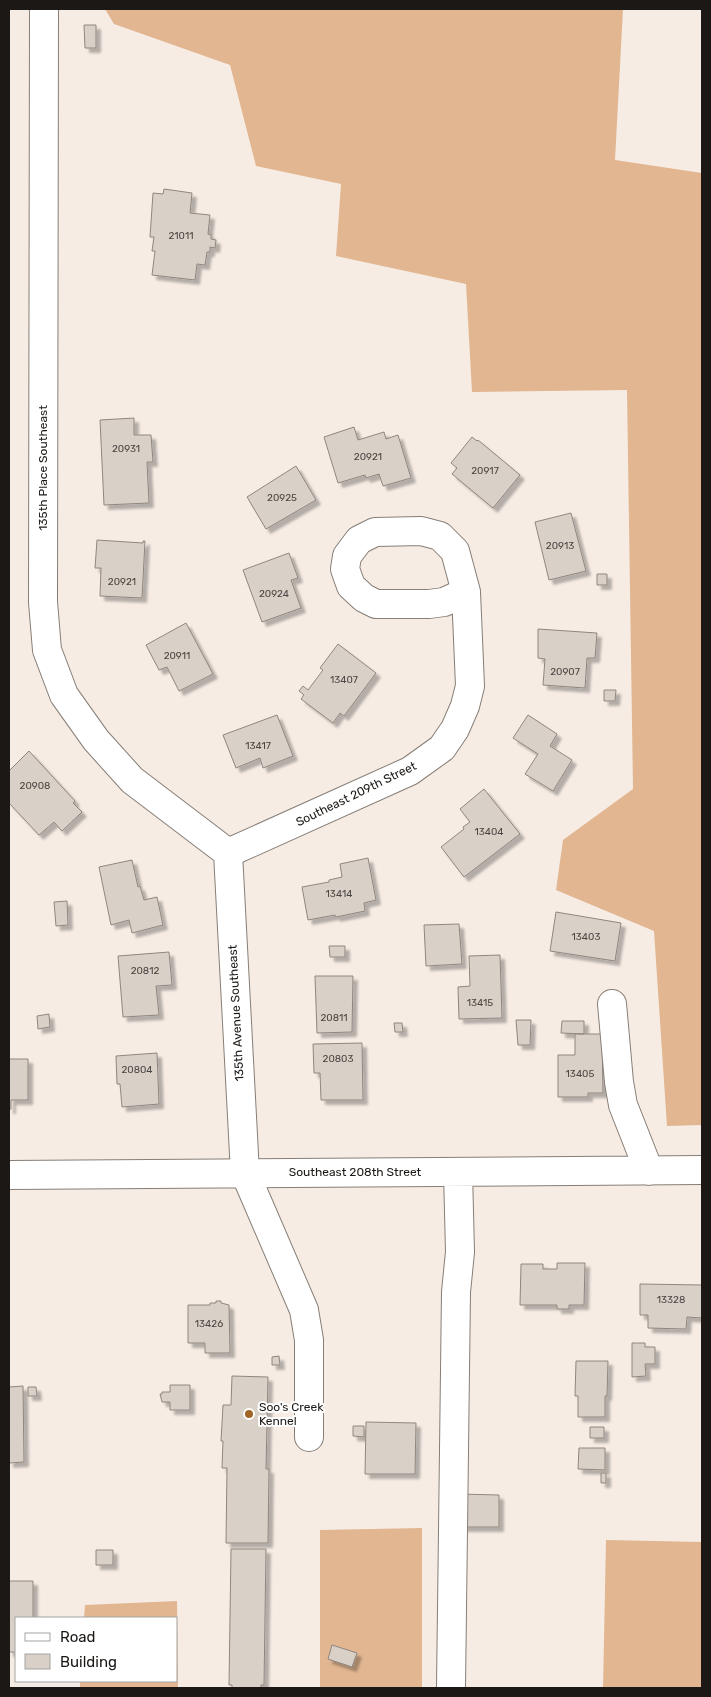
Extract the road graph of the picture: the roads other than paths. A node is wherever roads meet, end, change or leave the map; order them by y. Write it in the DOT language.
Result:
graph roads {
  1 [pos="44,9"];
  2 [pos="466,592"];
  3 [pos="228,853"];
  4 [pos="612,1004"];
  5 [pos="649,1170"];
  6 [pos="702,1170"];
  7 [pos="458,1172"];
  8 [pos="245,1173"];
  9 [pos="9,1175"];
  10 [pos="310,1437"];
  11 [pos="451,1688"];
  1 -- 3 [label="street, 135th Place Southeast"];
  2 -- 3 [label="street, Southeast 209th Street"];
  3 -- 8 [label="street, 135th Avenue Southeast"];
  4 -- 5 [label="street"];
  5 -- 6 [label="street, Southeast 208th Street"];
  5 -- 7 [label="street, Southeast 208th Street"];
  7 -- 8 [label="street, Southeast 208th Street"];
  7 -- 11 [label="street"];
  8 -- 9 [label="street, Southeast 208th Street"];
  8 -- 10 [label="street"];
}
